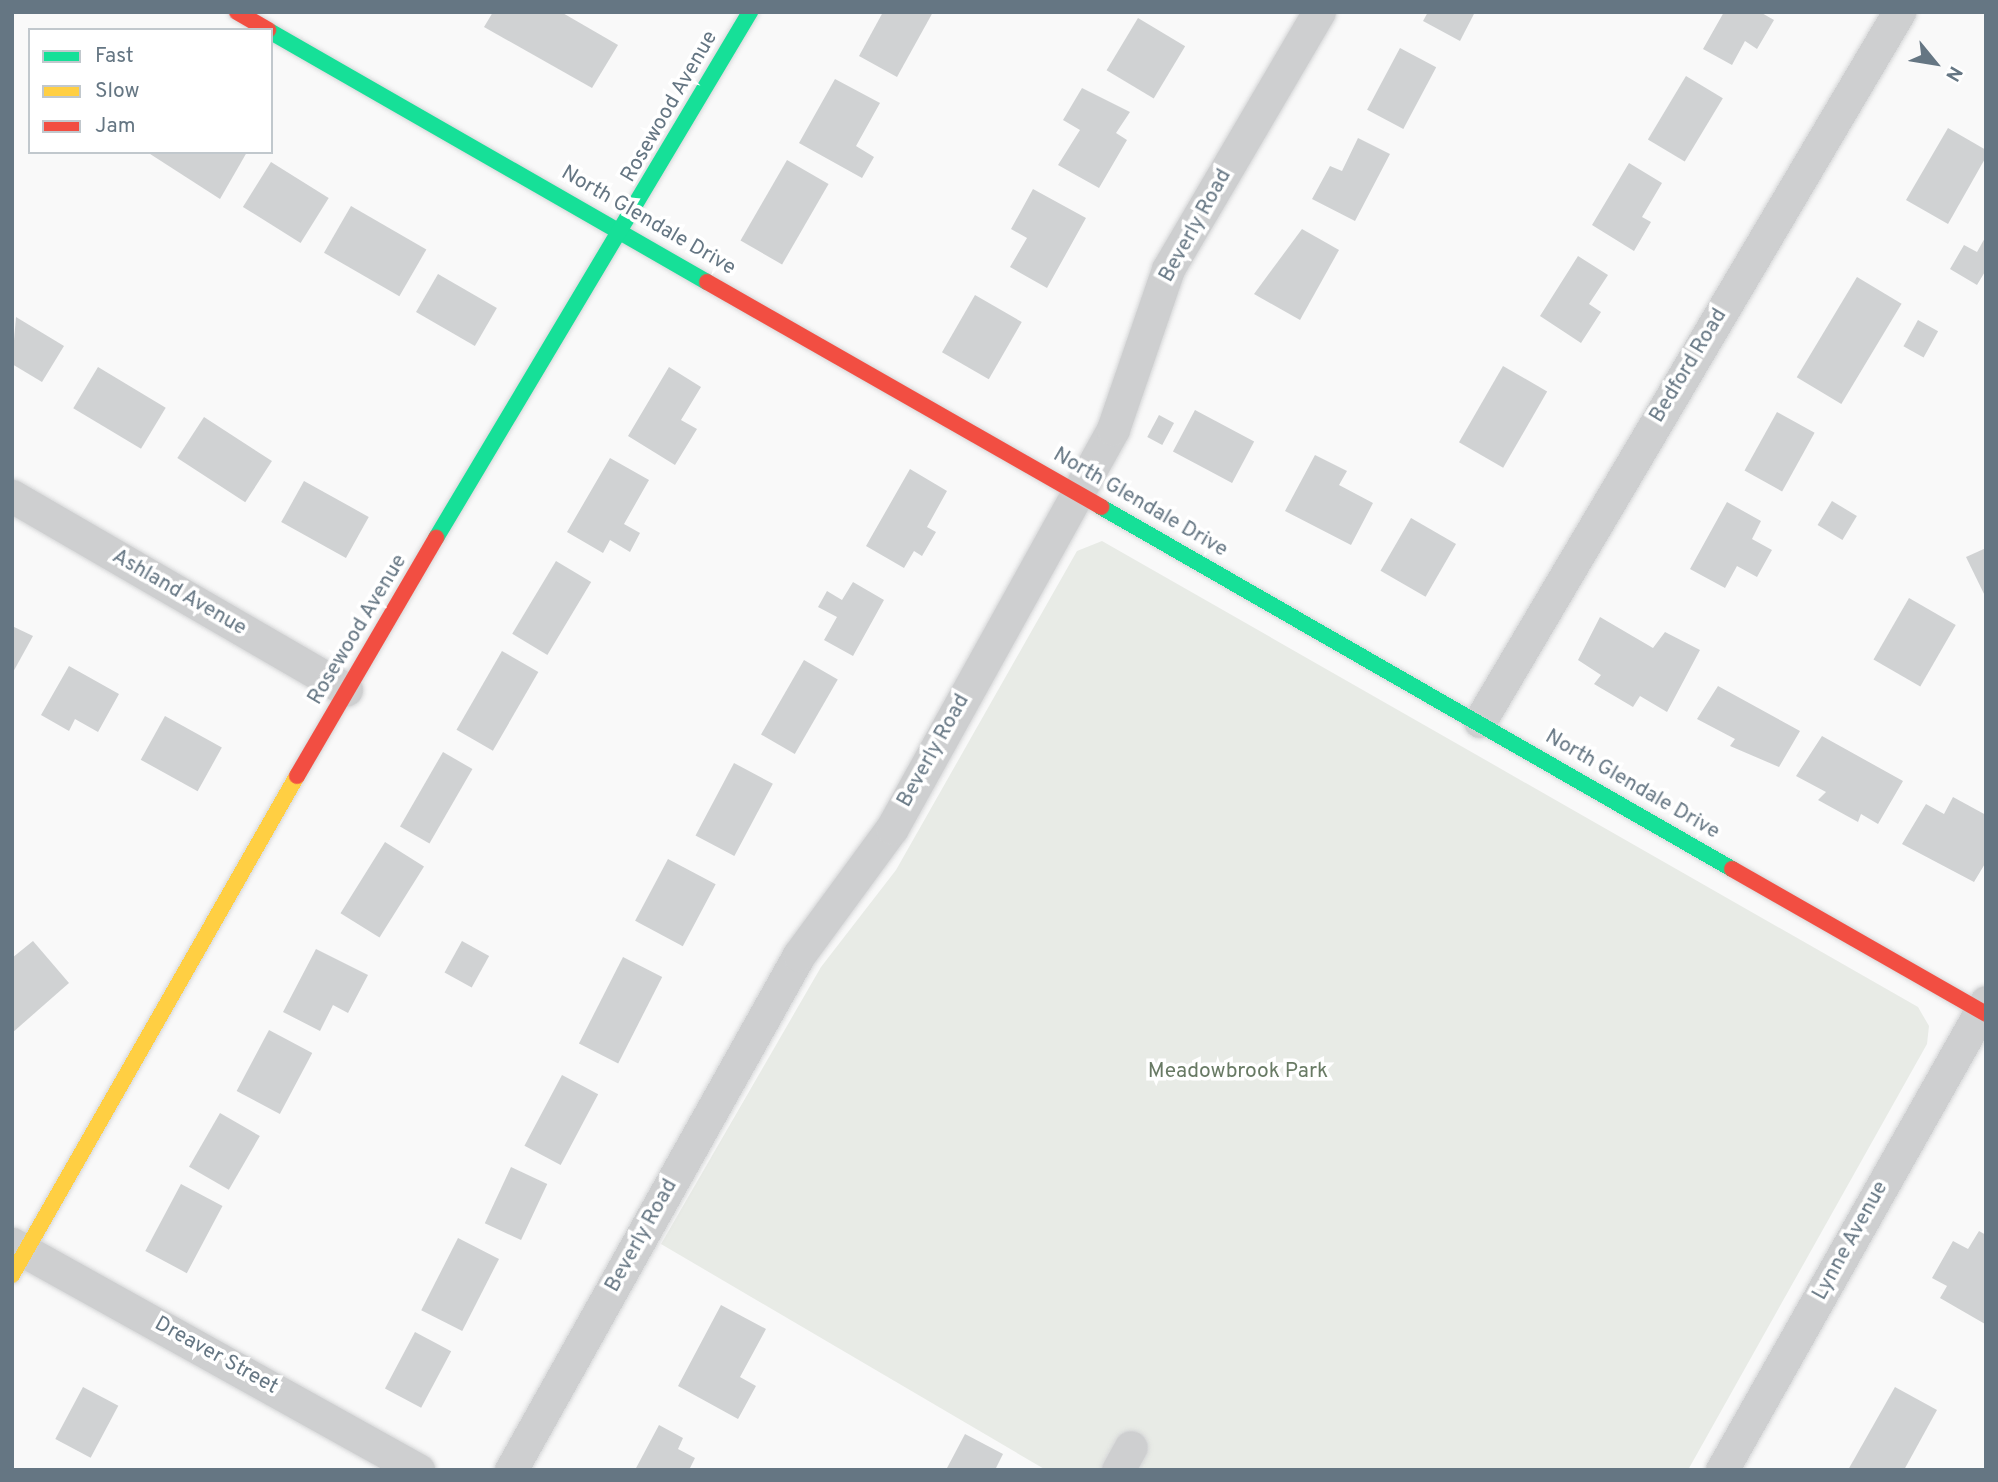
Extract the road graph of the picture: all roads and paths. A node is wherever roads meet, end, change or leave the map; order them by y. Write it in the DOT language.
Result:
graph roads {
  1 [pos="237,12"];
  2 [pos="750,12"];
  3 [pos="1319,12"];
  4 [pos="1899,12"];
  5 [pos="264,28"];
  6 [pos="273,33"];
  7 [pos="622,230"];
  8 [pos="1077,492"];
  9 [pos="12,496"];
  10 [pos="346,690"];
  11 [pos="1480,720"];
  12 [pos="1984,1009"];
  13 [pos="17,1256"];
  14 [pos="418,1470"];
  15 [pos="512,1470"];
  16 [pos="1722,1470"];
  1 -- 5 [label="street, North Glendale Drive"];
  2 -- 7 [label="street, Rosewood Avenue"];
  3 -- 8 [label="street, Beverly Road"];
  4 -- 11 [label="street, Bedford Road"];
  6 -- 7 [label="street, North Glendale Drive"];
  7 -- 8 [label="street, North Glendale Drive"];
  7 -- 10 [label="street, Rosewood Avenue"];
  8 -- 11 [label="street, North Glendale Drive"];
  8 -- 15 [label="street, Beverly Road"];
  9 -- 10 [label="street, Ashland Avenue"];
  10 -- 13 [label="street, Rosewood Avenue"];
  11 -- 12 [label="street, North Glendale Drive"];
  12 -- 16 [label="street, Lynne Avenue"];
  13 -- 14 [label="street, Dreaver Street"];
}
